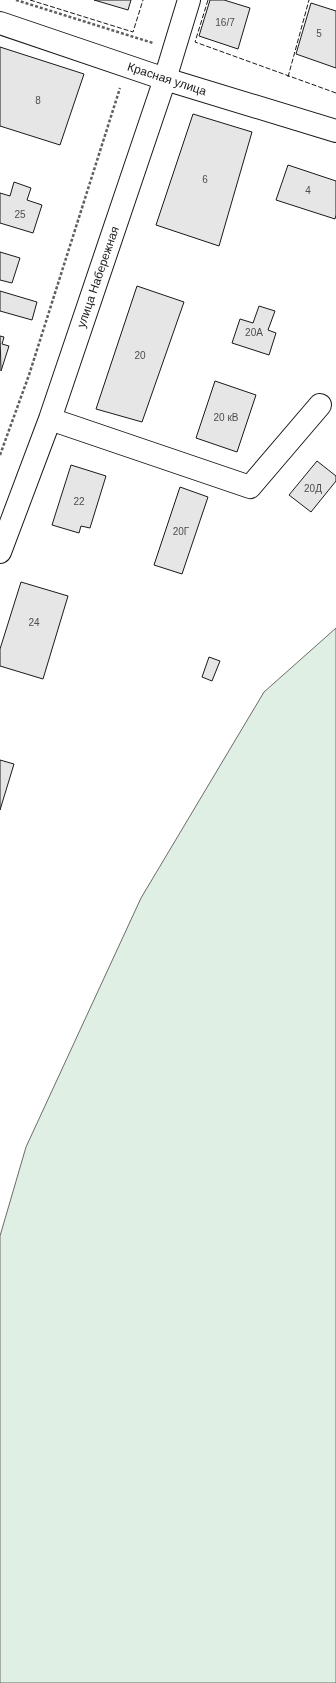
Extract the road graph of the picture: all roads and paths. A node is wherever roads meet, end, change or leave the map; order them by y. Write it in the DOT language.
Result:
graph roads {
  1 [pos="16,0"];
  2 [pos="189,0"];
  3 [pos="0,23"];
  4 [pos="174,50"];
  5 [pos="165,79"];
  6 [pos="120,88"];
  7 [pos="336,131"];
  8 [pos="320,405"];
  9 [pos="50,419"];
  10 [pos="0,455"];
  11 [pos="0,552"];
  1 -- 4 [label="path"];
  2 -- 4 [label="street, улица Набережная"];
  3 -- 5 [label="street, Красная улица"];
  4 -- 5 [label="street, улица Набережная"];
  5 -- 7 [label="street, Красная улица"];
  5 -- 9 [label="street, улица Набережная"];
  6 -- 10 [label="path"];
  8 -- 9 [label="street"];
  9 -- 11 [label="street, улица Набережная"];
}
